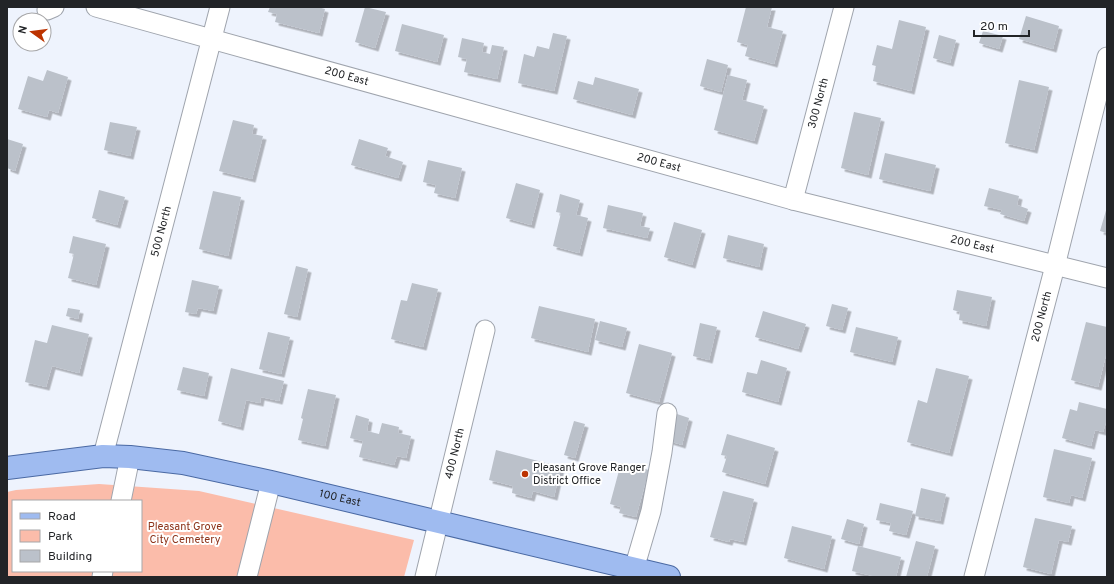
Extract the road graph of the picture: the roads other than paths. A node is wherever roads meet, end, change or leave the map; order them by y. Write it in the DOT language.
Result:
graph roads {
  1 [pos="96,7"];
  2 [pos="220,7"];
  3 [pos="844,7"];
  4 [pos="212,39"];
  5 [pos="1107,57"];
  6 [pos="793,200"];
  7 [pos="1055,266"];
  8 [pos="1107,278"];
  9 [pos="485,330"];
  10 [pos="666,413"];
  11 [pos="103,456"];
  12 [pos="130,457"];
  13 [pos="7,468"];
  14 [pos="271,482"];
  15 [pos="122,500"];
  16 [pos="439,522"];
  17 [pos="634,568"];
  18 [pos="247,577"];
  19 [pos="425,577"];
  20 [pos="669,577"];
  21 [pos="974,577"];
  1 -- 4 [label="street, 200 East"];
  2 -- 4 [label="street, 500 North"];
  3 -- 6 [label="street, 300 North"];
  4 -- 6 [label="street, 200 East"];
  4 -- 11 [label="street, 500 North"];
  5 -- 7 [label="street, 200 North"];
  6 -- 7 [label="street, 200 East"];
  7 -- 8 [label="street, 200 East"];
  7 -- 21 [label="street, 200 North"];
  9 -- 16 [label="street, 400 North"];
  10 -- 17 [label="street"];
  11 -- 12 [label="main road, 100 East"];
  11 -- 13 [label="main road, 100 East"];
  12 -- 14 [label="main road, 100 East"];
  12 -- 15 [label="street"];
  14 -- 16 [label="main road, 100 East"];
  14 -- 18 [label="street"];
  16 -- 17 [label="main road, 100 East"];
  16 -- 19 [label="street, 400 North"];
  17 -- 20 [label="main road, 100 East"];
}
